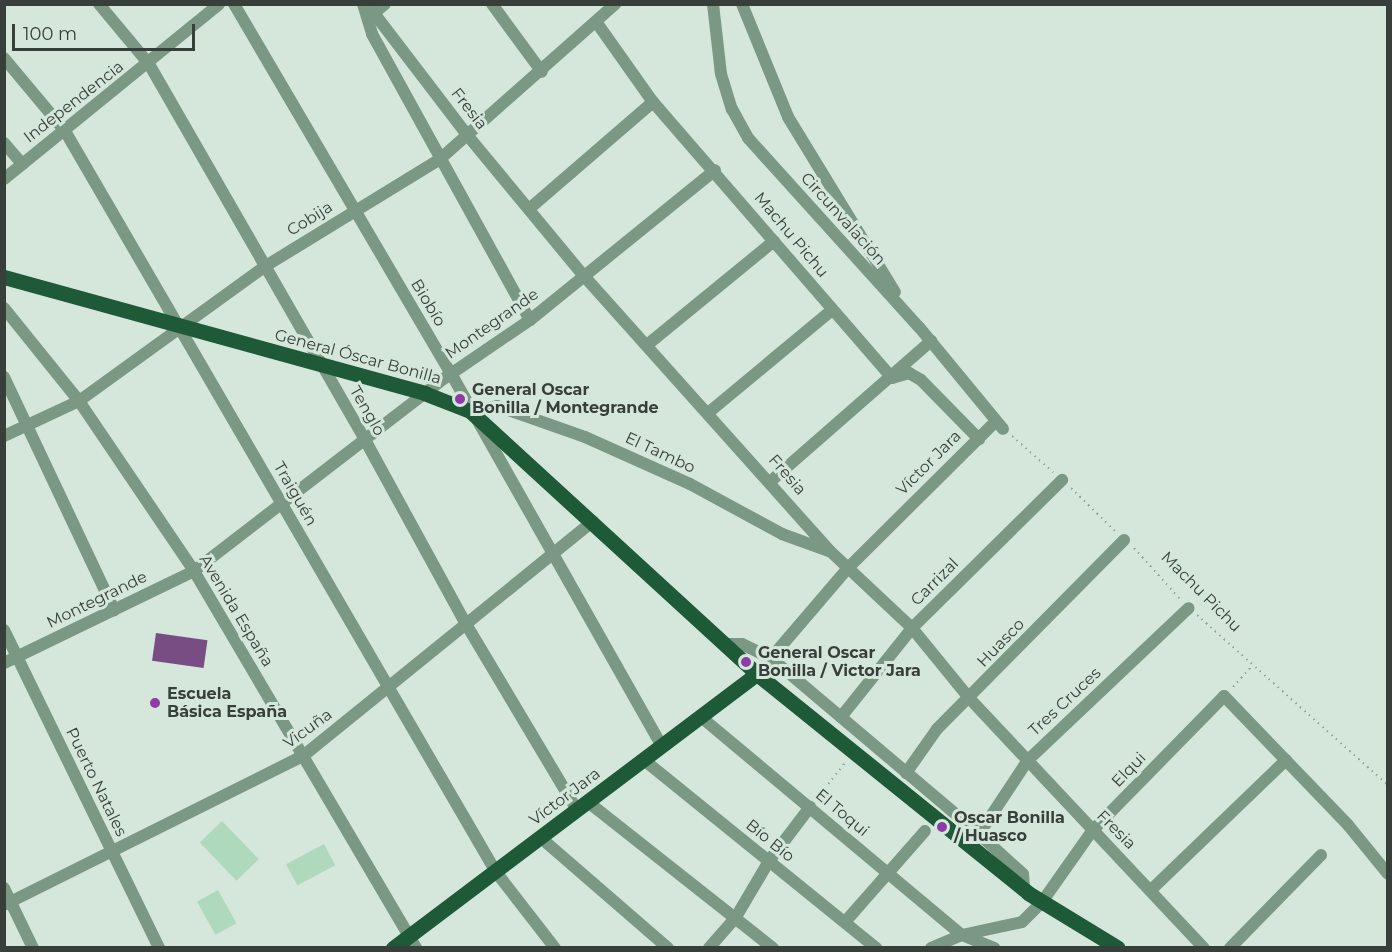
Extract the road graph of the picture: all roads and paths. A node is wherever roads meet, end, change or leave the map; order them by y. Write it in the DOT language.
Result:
graph roads {
  1 [pos="99,4"];
  2 [pos="219,4"];
  3 [pos="234,4"];
  4 [pos="385,4"];
  5 [pos="492,4"];
  6 [pos="615,4"];
  7 [pos="713,4"];
  8 [pos="742,4"];
  9 [pos="368,7"];
  10 [pos="597,23"];
  11 [pos="4,58"];
  12 [pos="149,64"];
  13 [pos="542,72"];
  14 [pos="653,102"];
  15 [pos="64,131"];
  16 [pos="468,136"];
  17 [pos="4,143"];
  18 [pos="440,159"];
  19 [pos="22,164"];
  20 [pos="715,170"];
  21 [pos="4,179"];
  22 [pos="530,209"];
  23 [pos="354,211"];
  24 [pos="774,241"];
  25 [pos="264,267"];
  26 [pos="585,276"];
  27 [pos="4,277"];
  28 [pos="4,308"];
  29 [pos="832,310"];
  30 [pos="911,318"];
  31 [pos="530,320"];
  32 [pos="179,324"];
  33 [pos="931,341"];
  34 [pos="647,345"];
  35 [pos="323,368"];
  36 [pos="450,373"];
  37 [pos="4,377"];
  38 [pos="892,378"];
  39 [pos="424,393"];
  40 [pos="79,401"];
  41 [pos="470,411"];
  42 [pos="708,413"];
  43 [pos="27,426"];
  44 [pos="991,426"];
  45 [pos="1004,429"];
  46 [pos="4,436"];
  47 [pos="364,438"];
  48 [pos="979,439"];
  49 [pos="1062,480"];
  50 [pos="771,481"];
  51 [pos="282,506"];
  52 [pos="593,521"];
  53 [pos="1124,540"];
  54 [pos="830,551"];
  55 [pos="550,555"];
  56 [pos="848,568"];
  57 [pos="194,571"];
  58 [pos="1189,608"];
  59 [pos="114,610"];
  60 [pos="466,624"];
  61 [pos="912,628"];
  62 [pos="4,630"];
  63 [pos="726,644"];
  64 [pos="17,657"];
  65 [pos="771,658"];
  66 [pos="4,663"];
  67 [pos="1253,665"];
  68 [pos="757,674"];
  69 [pos="388,690"];
  70 [pos="1224,696"];
  71 [pos="970,699"];
  72 [pos="701,717"];
  73 [pos="841,717"];
  74 [pos="662,746"];
  75 [pos="854,751"];
  76 [pos="303,756"];
  77 [pos="644,760"];
  78 [pos="1028,760"];
  79 [pos="1286,760"];
  80 [pos="906,772"];
  81 [pos="1388,785"];
  82 [pos="583,806"];
  83 [pos="810,807"];
  84 [pos="925,831"];
  85 [pos="1092,831"];
  86 [pos="980,834"];
  87 [pos="541,838"];
  88 [pos="112,852"];
  89 [pos="1321,855"];
  90 [pos="769,861"];
  91 [pos="1384,863"];
  92 [pos="496,872"];
  93 [pos="1388,874"];
  94 [pos="890,875"];
  95 [pos="4,888"];
  96 [pos="1152,889"];
  97 [pos="1024,890"];
  98 [pos="1042,902"];
  99 [pos="8,904"];
  100 [pos="736,917"];
  101 [pos="845,922"];
  102 [pos="962,934"];
  103 [pos="413,942"];
  104 [pos="33,948"];
  105 [pos="159,948"];
  106 [pos="393,948"];
  107 [pos="555,948"];
  108 [pos="668,948"];
  109 [pos="709,948"];
  110 [pos="773,948"];
  111 [pos="876,948"];
  112 [pos="932,948"];
  113 [pos="994,948"];
  114 [pos="1118,948"];
  115 [pos="1204,948"];
  116 [pos="1230,948"];
  1 -- 12 [label="street, Tenglo"];
  2 -- 12 [label="street, Independencia"];
  3 -- 23 [label="street, Biobío"];
  4 -- 9 [label="street"];
  5 -- 13 [label="street"];
  6 -- 10 [label="street, Cobija"];
  7 -- 30 [label="street, Circunvalación"];
  8 -- 30 [label="street"];
  9 -- 16 [label="street, Fresia"];
  9 -- 18 [label="street"];
  10 -- 13 [label="street, Cobija"];
  10 -- 14 [label="street, Machu Pichu"];
  11 -- 15 [label="street, Traiguén"];
  12 -- 15 [label="street, Independencia"];
  12 -- 25 [label="street, Tenglo"];
  13 -- 16 [label="street, Cobija"];
  14 -- 20 [label="street, Machu Pichu"];
  14 -- 22 [label="street"];
  15 -- 19 [label="street, Independencia"];
  15 -- 32 [label="street, Traiguén"];
  16 -- 18 [label="street, Cobija"];
  16 -- 22 [label="street, Fresia"];
  17 -- 19 [label="street"];
  18 -- 23 [label="street, Cobija"];
  18 -- 31 [label="street"];
  19 -- 21 [label="street, Independencia"];
  20 -- 24 [label="street, Machu Pichu"];
  20 -- 26 [label="street, Montegrande"];
  22 -- 26 [label="street, Fresia"];
  23 -- 25 [label="street, Cobija"];
  23 -- 36 [label="street, Biobío"];
  24 -- 29 [label="street, Machu Pichu"];
  24 -- 34 [label="street"];
  25 -- 32 [label="street, Cobija"];
  25 -- 35 [label="street, Tenglo"];
  26 -- 31 [label="street, Montegrande"];
  26 -- 34 [label="street, Fresia"];
  27 -- 32 [label="main road, General Óscar Bonilla"];
  28 -- 40 [label="street, Avenida España"];
  29 -- 38 [label="street, Machu Pichu"];
  29 -- 42 [label="street"];
  30 -- 33 [label="street, Circunvalación"];
  31 -- 36 [label="street, Montegrande"];
  32 -- 35 [label="main road, General Óscar Bonilla"];
  32 -- 40 [label="street, Cobija"];
  32 -- 51 [label="street, Traiguén"];
  33 -- 38 [label="street"];
  33 -- 45 [label="street, Circunvalación"];
  34 -- 42 [label="street, Fresia"];
  35 -- 39 [label="main road, General Óscar Bonilla"];
  35 -- 47 [label="street, Tenglo"];
  36 -- 39 [label="street, Montegrande"];
  36 -- 41 [label="street, Biobío"];
  37 -- 43 [label="street"];
  38 -- 48 [label="street"];
  38 -- 50 [label="street"];
  39 -- 41 [label="main road, General Óscar Bonilla"];
  39 -- 47 [label="street, Montegrande"];
  40 -- 43 [label="street, Cobija"];
  40 -- 57 [label="street, Avenida España"];
  41 -- 52 [label="main road, General Óscar Bonilla"];
  41 -- 54 [label="street, El Tambo"];
  41 -- 55 [label="street, Biobío"];
  42 -- 50 [label="street, Fresia"];
  43 -- 46 [label="street, Cobija"];
  43 -- 59 [label="street"];
  44 -- 48 [label="street, Víctor Jara"];
  45 -- 49 [label="path, Machu Pichu"];
  47 -- 51 [label="street, Montegrande"];
  47 -- 60 [label="street, Tenglo"];
  48 -- 56 [label="street, Víctor Jara"];
  49 -- 53 [label="path, Machu Pichu"];
  49 -- 61 [label="street, Carrizal"];
  50 -- 54 [label="street, Fresia"];
  51 -- 57 [label="street, Montegrande"];
  51 -- 69 [label="street, Traiguén"];
  52 -- 55 [label="street, Vicuña"];
  52 -- 63 [label="main road, General Óscar Bonilla"];
  53 -- 58 [label="path, Machu Pichu"];
  53 -- 71 [label="street, Huasco"];
  54 -- 56 [label="street, Fresia"];
  55 -- 60 [label="street, Vicuña"];
  55 -- 74 [label="street, Biobío"];
  56 -- 61 [label="street, Fresia"];
  56 -- 65 [label="street, Víctor Jara"];
  57 -- 59 [label="street, Montegrande"];
  57 -- 76 [label="street, Avenida España"];
  58 -- 67 [label="path, Machu Pichu"];
  58 -- 78 [label="street, Tres Cruces"];
  59 -- 64 [label="street, Montegrande"];
  60 -- 69 [label="street, Vicuña"];
  60 -- 82 [label="street, Tenglo"];
  61 -- 71 [label="street, Fresia"];
  61 -- 73 [label="street, Carrizal"];
  62 -- 64 [label="street, Puerto Natales"];
  63 -- 65 [label="street"];
  63 -- 68 [label="main road, General Óscar Bonilla"];
  64 -- 66 [label="street, Montegrande"];
  64 -- 88 [label="street, Puerto Natales"];
  65 -- 73 [label="street"];
  67 -- 70 [label="path"];
  67 -- 81 [label="path, Machu Pichu"];
  68 -- 72 [label="main road, Víctor Jara"];
  68 -- 75 [label="main road, General Óscar Bonilla"];
  69 -- 76 [label="street, Vicuña"];
  69 -- 92 [label="street, Traiguén"];
  70 -- 79 [label="street"];
  70 -- 85 [label="street, Elqui"];
  71 -- 78 [label="street, Fresia"];
  71 -- 80 [label="street, Huasco"];
  72 -- 74 [label="main road, Víctor Jara"];
  72 -- 83 [label="street, El Toqui"];
  73 -- 80 [label="street"];
  74 -- 77 [label="main road, Víctor Jara"];
  75 -- 83 [label="path"];
  75 -- 97 [label="main road, General Óscar Bonilla"];
  76 -- 88 [label="street, Vicuña"];
  76 -- 103 [label="street, Avenida España"];
  77 -- 82 [label="main road, Víctor Jara"];
  77 -- 90 [label="street, Bío Bío"];
  78 -- 85 [label="street, Fresia"];
  78 -- 86 [label="street, Tres Cruces"];
  79 -- 91 [label="street"];
  79 -- 96 [label="street"];
  80 -- 86 [label="street"];
  82 -- 87 [label="main road, Víctor Jara"];
  82 -- 100 [label="street, Tenglo"];
  83 -- 90 [label="street"];
  83 -- 94 [label="street, El Toqui"];
  84 -- 94 [label="street"];
  85 -- 96 [label="street, Fresia"];
  85 -- 98 [label="street, Elqui"];
  86 -- 97 [label="street"];
  87 -- 92 [label="main road, Víctor Jara"];
  87 -- 108 [label="street"];
  88 -- 99 [label="street, Vicuña"];
  88 -- 105 [label="street, Puerto Natales"];
  89 -- 116 [label="street"];
  90 -- 100 [label="street"];
  90 -- 101 [label="street, Bío Bío"];
  91 -- 93 [label="street"];
  92 -- 103 [label="main road, Víctor Jara"];
  92 -- 107 [label="street, Traiguén"];
  94 -- 101 [label="street"];
  94 -- 102 [label="street, El Toqui"];
  95 -- 99 [label="street"];
  96 -- 115 [label="street, Fresia"];
  97 -- 98 [label="main road, General Óscar Bonilla"];
  98 -- 102 [label="street"];
  98 -- 114 [label="main road, General Óscar Bonilla"];
  99 -- 104 [label="street"];
  100 -- 109 [label="street"];
  100 -- 110 [label="street, Tenglo"];
  101 -- 111 [label="street, Bío Bío"];
  102 -- 112 [label="street"];
  102 -- 113 [label="street, El Toqui"];
  103 -- 106 [label="main road, Víctor Jara"];
}
